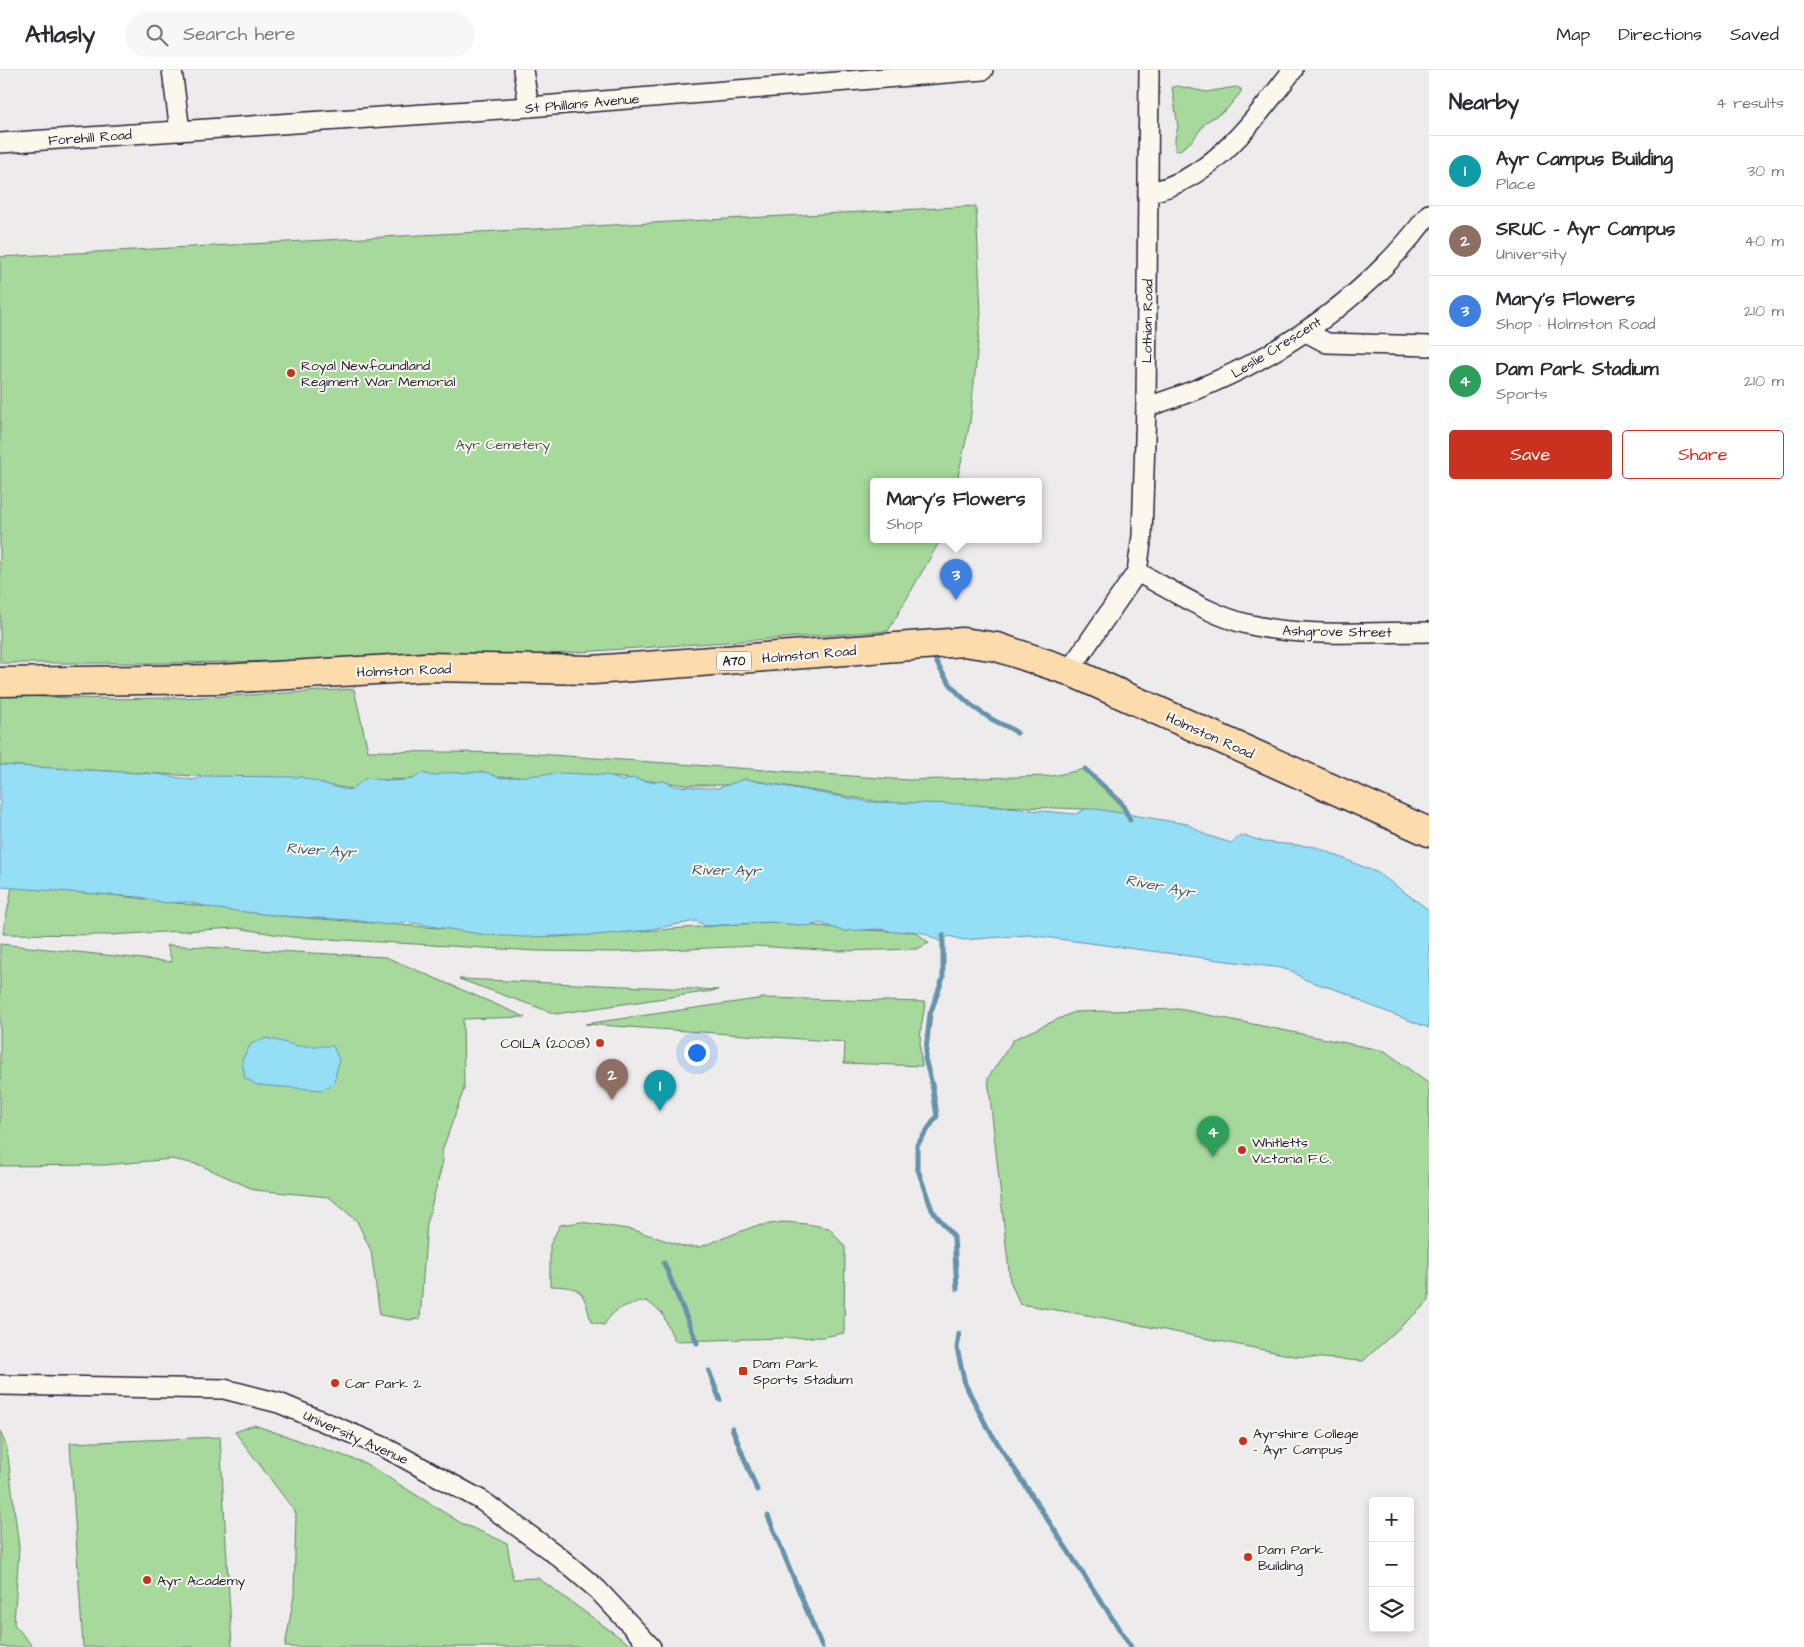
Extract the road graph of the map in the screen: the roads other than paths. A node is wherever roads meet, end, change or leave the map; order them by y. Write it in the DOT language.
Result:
graph roads {
  1 [pos="172,70"];
  2 [pos="523,70"];
  3 [pos="983,70"];
  4 [pos="1149,70"];
  5 [pos="1293,70"];
  6 [pos="529,107"];
  7 [pos="180,131"];
  8 [pos="0,143"];
  9 [pos="1150,192"];
  10 [pos="1429,214"];
  11 [pos="1306,332"];
  12 [pos="1429,346"];
  13 [pos="1146,407"];
  14 [pos="1137,572"];
  15 [pos="1429,632"];
  16 [pos="1069,671"];
  17 [pos="0,682"];
  18 [pos="1429,832"];
  19 [pos="0,1385"];
  20 [pos="651,1647"];
  1 -- 7 [label="street"];
  2 -- 6 [label="street"];
  3 -- 6 [label="street, St Phillans Avenue"];
  4 -- 9 [label="street, Lothian Road"];
  5 -- 9 [label="street"];
  6 -- 7 [label="street, St Phillans Avenue"];
  7 -- 8 [label="street, Forehill Road"];
  9 -- 13 [label="street, Lothian Road"];
  10 -- 11 [label="street, Leslie Crescent"];
  11 -- 12 [label="street"];
  11 -- 13 [label="street, Leslie Crescent"];
  13 -- 14 [label="street, Lothian Road"];
  14 -- 15 [label="street, Ashgrove Street"];
  14 -- 16 [label="street"];
  16 -- 17 [label="main road, Holmston Road / A70"];
  16 -- 18 [label="main road, Holmston Road / A70"];
  19 -- 20 [label="street, University Avenue"];
}
